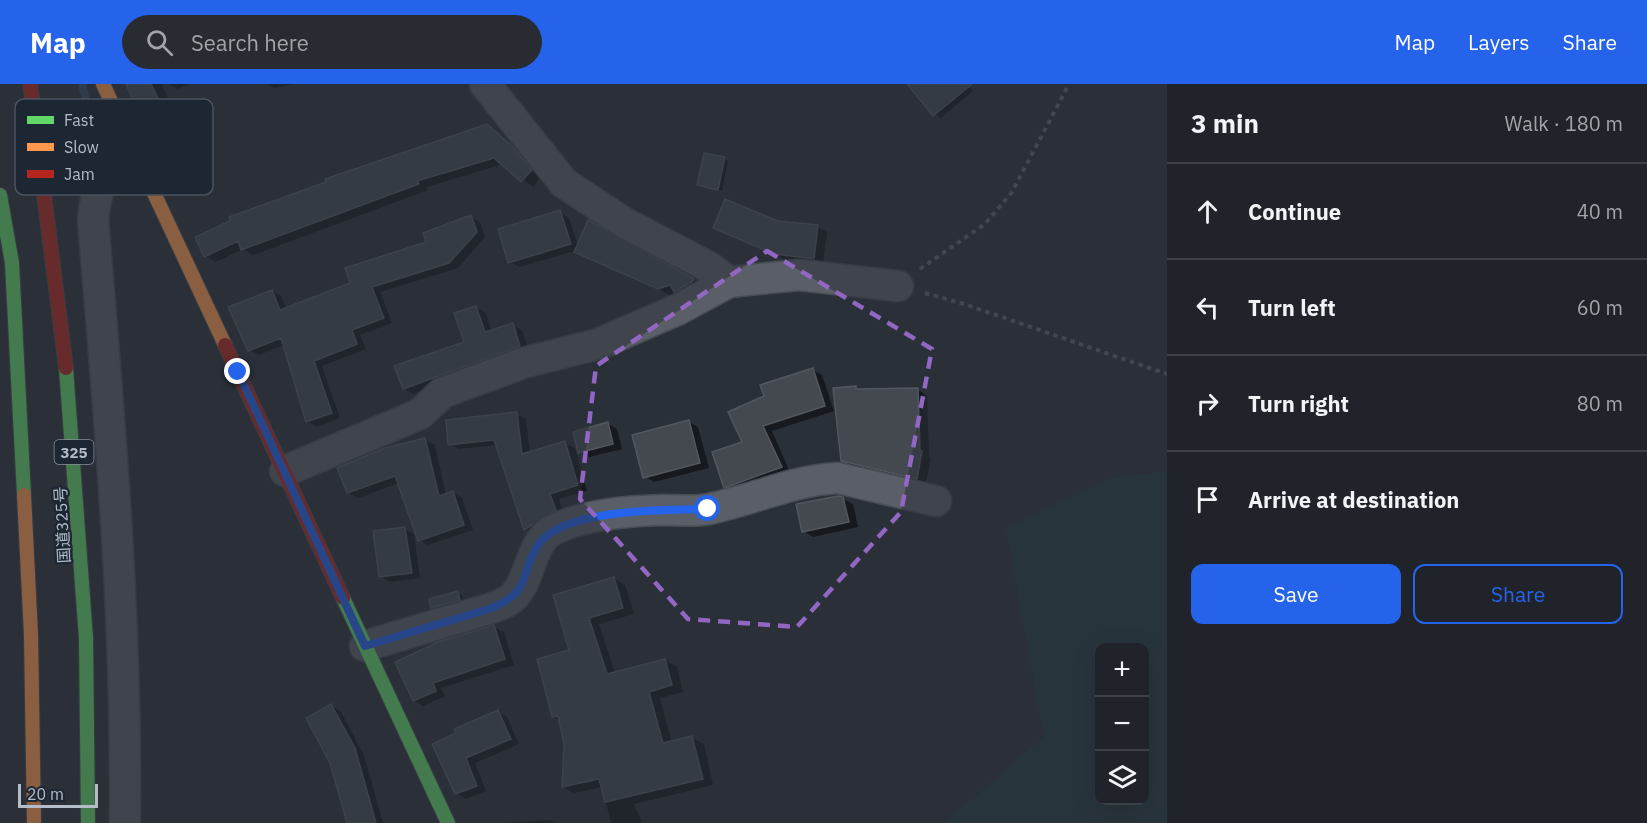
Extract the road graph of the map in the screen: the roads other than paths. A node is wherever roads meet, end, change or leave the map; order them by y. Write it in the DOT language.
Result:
graph roads {
  1 [pos="30,84"];
  2 [pos="103,84"];
  3 [pos="485,84"];
  4 [pos="32,99"];
  5 [pos="110,99"];
  6 [pos="0,195"];
  7 [pos="47,195"];
  8 [pos="95,195"];
  9 [pos="154,195"];
  10 [pos="729,282"];
  11 [pos="898,286"];
  12 [pos="285,471"];
  13 [pos="936,501"];
  14 [pos="365,646"];
  15 [pos="34,823"];
  16 [pos="88,823"];
  17 [pos="125,823"];
  18 [pos="448,823"];
  1 -- 4 [label="main road, 国道325号 / 325"];
  2 -- 5 [label="main road"];
  3 -- 10 [label="street"];
  6 -- 15 [label="main road"];
  7 -- 16 [label="main road, 国道325号 / 325"];
  8 -- 17 [label="street"];
  9 -- 12 [label="main road"];
  10 -- 11 [label="street"];
  10 -- 12 [label="street"];
  12 -- 14 [label="main road"];
  13 -- 14 [label="street"];
  14 -- 18 [label="main road"];
}
